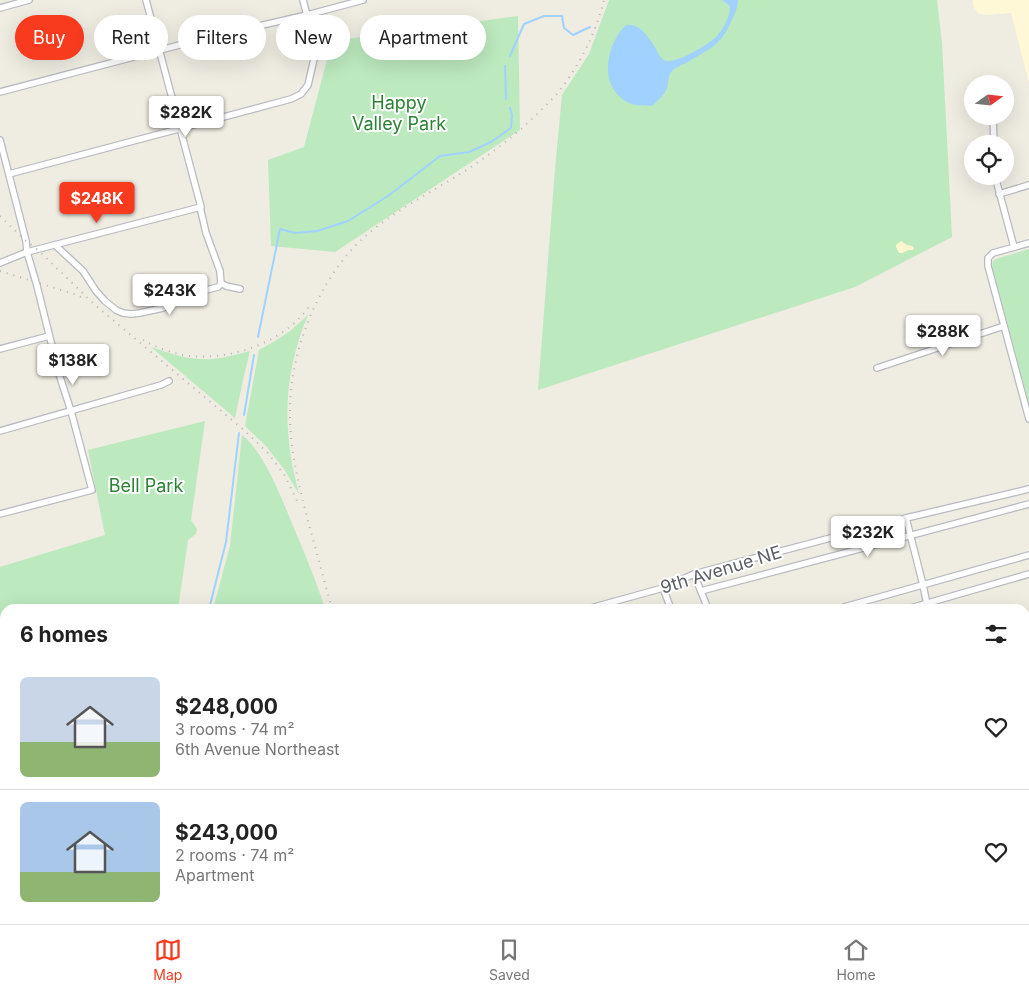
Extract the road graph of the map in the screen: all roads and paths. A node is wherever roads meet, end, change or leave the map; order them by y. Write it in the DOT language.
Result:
graph roads {
  1 [pos="29,0"];
  2 [pos="146,0"];
  3 [pos="303,0"];
  4 [pos="363,0"];
  5 [pos="0,8"];
  6 [pos="150,15"];
  7 [pos="307,15"];
  8 [pos="276,22"];
  9 [pos="168,48"];
  10 [pos="122,60"];
  11 [pos="163,60"];
  12 [pos="314,60"];
  13 [pos="0,92"];
  14 [pos="181,129"];
  15 [pos="0,140"];
  16 [pos="8,174"];
  17 [pos="998,185"];
  18 [pos="1029,185"];
  19 [pos="1000,194"];
  20 [pos="201,207"];
  21 [pos="1029,243"];
  22 [pos="54,245"];
  23 [pos="1014,247"];
  24 [pos="27,252"];
  25 [pos="0,263"];
  26 [pos="221,283"];
  27 [pos="240,289"];
  28 [pos="1004,326"];
  29 [pos="49,336"];
  30 [pos="0,350"];
  31 [pos="877,368"];
  32 [pos="169,381"];
  33 [pos="71,411"];
  34 [pos="1029,419"];
  35 [pos="0,431"];
  36 [pos="1029,489"];
  37 [pos="1029,504"];
  38 [pos="0,514"];
  39 [pos="906,518"];
  40 [pos="911,536"];
  41 [pos="1029,555"];
  42 [pos="694,574"];
  43 [pos="1029,574"];
  44 [pos="923,585"];
  45 [pos="663,588"];
  46 [pos="701,591"];
  47 [pos="605,604"];
  48 [pos="669,604"];
  49 [pos="706,604"];
  50 [pos="855,604"];
  51 [pos="927,604"];
  52 [pos="933,604"];
  1 -- 5 [label="street"];
  2 -- 6 [label="street"];
  3 -- 7 [label="street"];
  4 -- 7 [label="street"];
  8 -- 9 [label="street"];
  10 -- 13 [label="street"];
  11 -- 14 [label="street"];
  12 -- 14 [label="street"];
  14 -- 16 [label="street"];
  14 -- 20 [label="street"];
  15 -- 16 [label="street"];
  16 -- 24 [label="street"];
  17 -- 19 [label="street"];
  18 -- 19 [label="street"];
  19 -- 23 [label="street"];
  20 -- 22 [label="street"];
  20 -- 26 [label="street"];
  21 -- 23 [label="street"];
  22 -- 24 [label="street"];
  22 -- 26 [label="street"];
  23 -- 28 [label="street"];
  24 -- 25 [label="street"];
  24 -- 29 [label="street, bridge"];
  26 -- 27 [label="street"];
  28 -- 31 [label="street"];
  28 -- 34 [label="street"];
  29 -- 30 [label="street"];
  29 -- 33 [label="street"];
  32 -- 33 [label="street"];
  33 -- 35 [label="street"];
  33 -- 38 [label="street"];
  36 -- 39 [label="street, 9th Avenue NE"];
  37 -- 40 [label="street"];
  39 -- 40 [label="street"];
  39 -- 42 [label="street, 9th Avenue NE"];
  40 -- 44 [label="street"];
  40 -- 46 [label="street"];
  41 -- 44 [label="street"];
  42 -- 45 [label="street, 9th Avenue NE"];
  42 -- 46 [label="street"];
  43 -- 52 [label="street"];
  44 -- 50 [label="street"];
  44 -- 51 [label="street"];
  45 -- 47 [label="street, 9th Avenue NE"];
  45 -- 48 [label="street"];
  46 -- 49 [label="street"];
}
